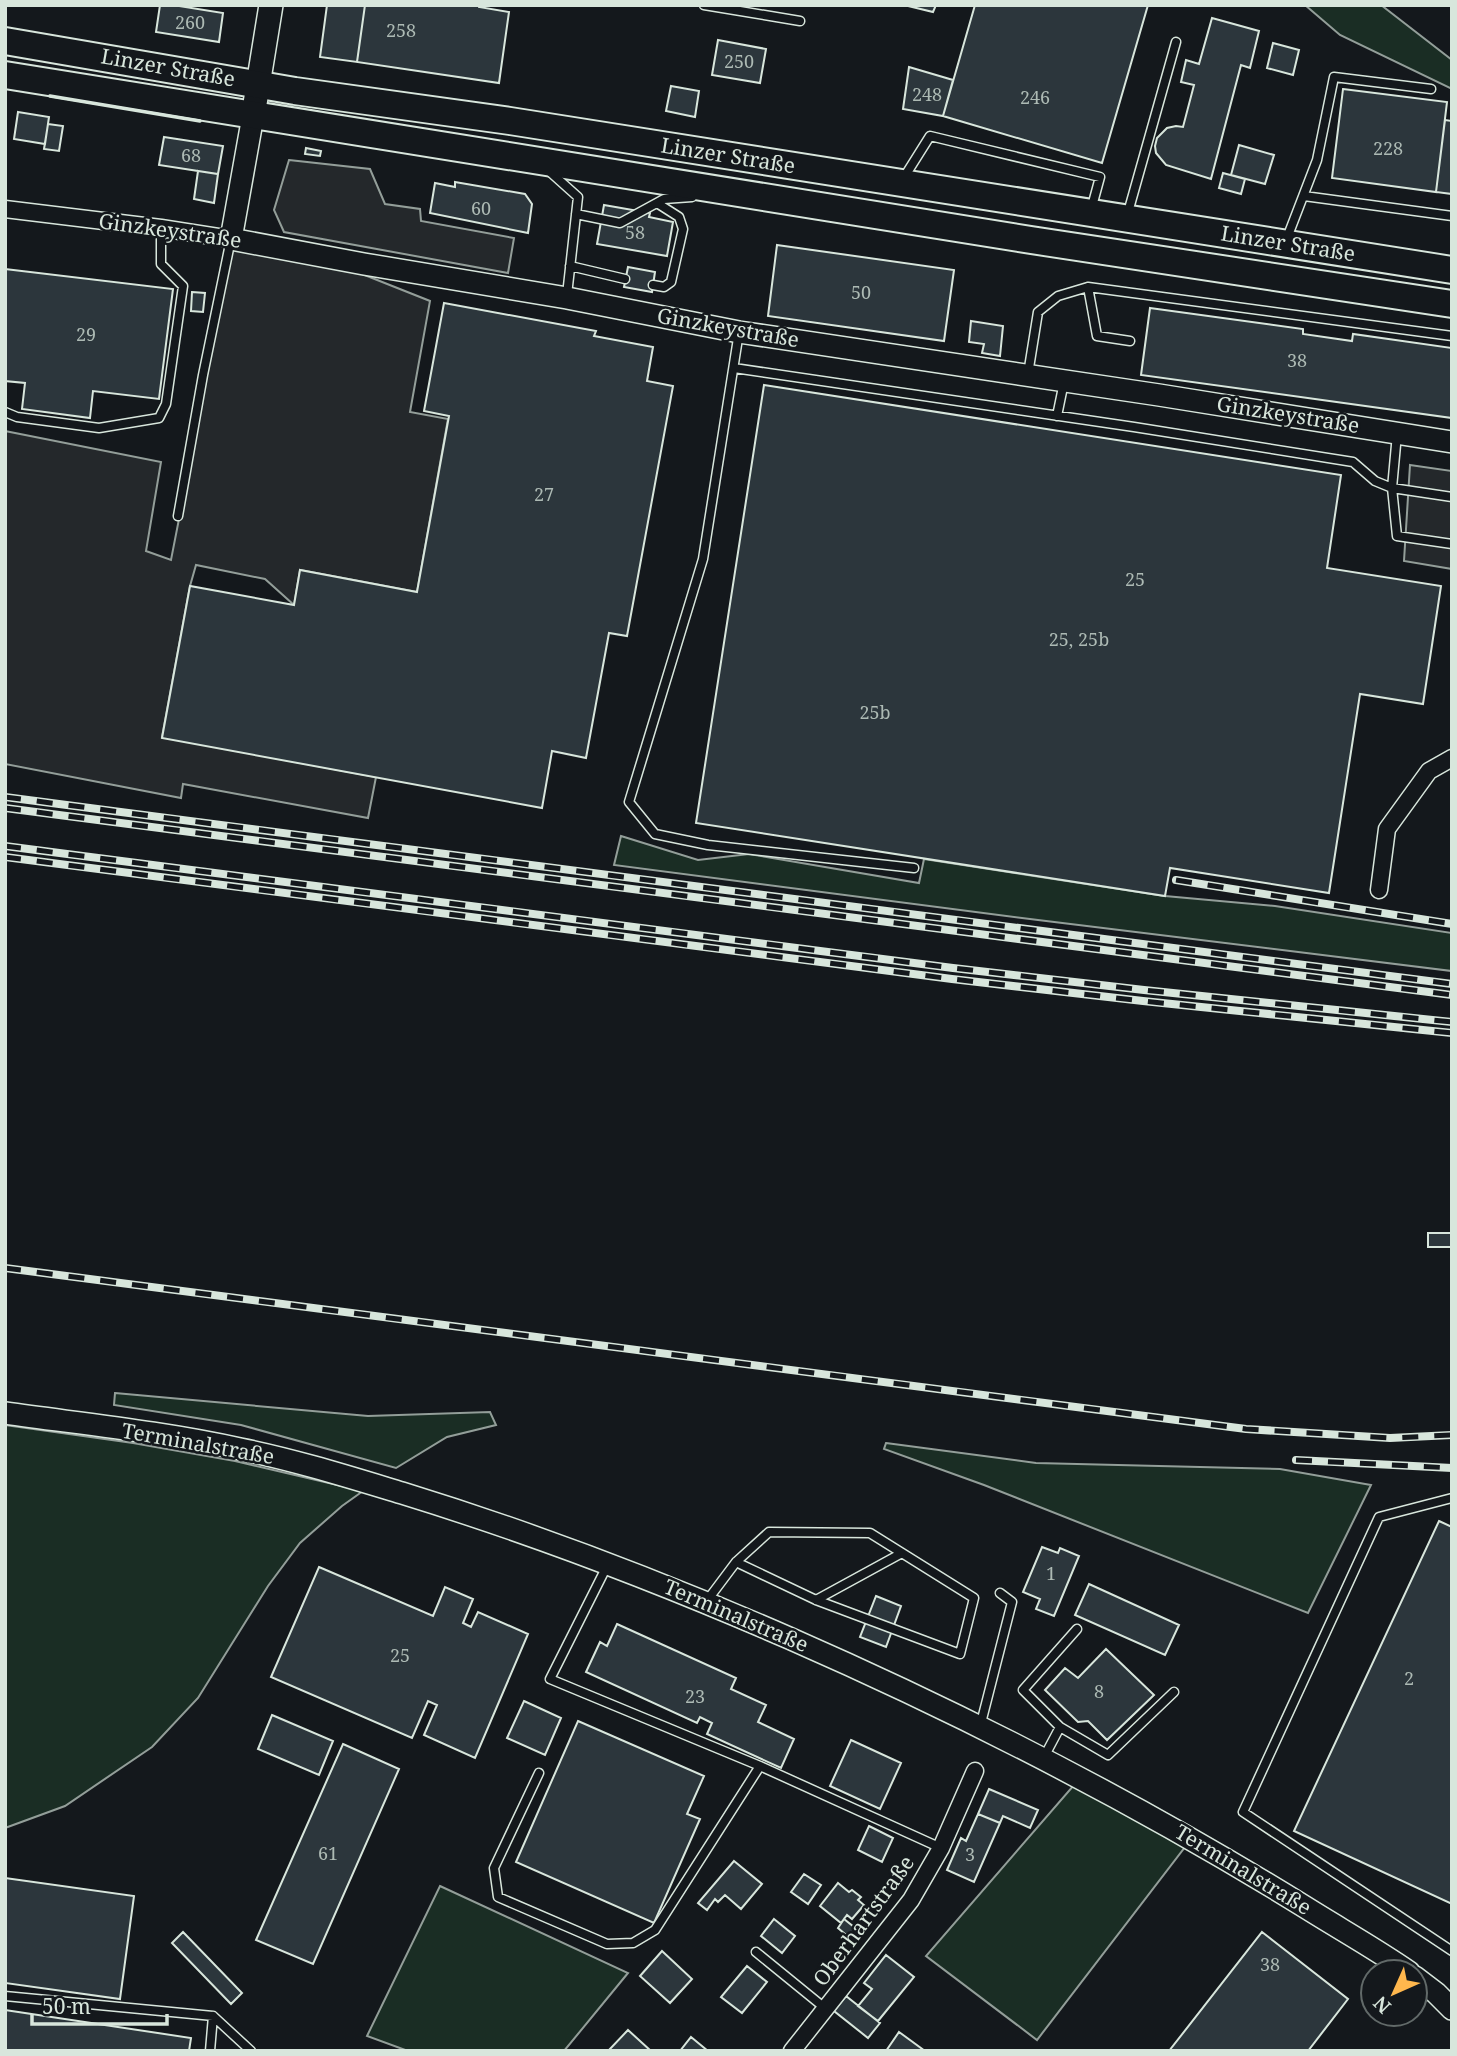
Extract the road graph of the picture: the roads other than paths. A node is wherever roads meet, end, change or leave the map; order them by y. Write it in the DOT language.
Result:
graph roads {
  1 [pos="271,5"];
  2 [pos="704,5"];
  3 [pos="800,21"];
  4 [pos="5,41"];
  5 [pos="1176,42"];
  6 [pos="5,75"];
  7 [pos="258,83"];
  8 [pos="1431,89"];
  9 [pos="253,116"];
  10 [pos="536,160"];
  11 [pos="901,183"];
  12 [pos="706,186"];
  13 [pos="1304,196"];
  14 [pos="657,203"];
  15 [pos="5,209"];
  16 [pos="1091,213"];
  17 [pos="576,214"];
  18 [pos="1452,216"];
  19 [pos="1126,219"];
  20 [pos="161,228"];
  21 [pos="231,239"];
  22 [pos="1284,244"];
  23 [pos="570,266"];
  24 [pos="1452,270"];
  25 [pos="625,279"];
  26 [pos="653,285"];
  27 [pos="1088,287"];
  28 [pos="567,298"];
  29 [pos="1452,304"];
  30 [pos="739,332"];
  31 [pos="1452,336"];
  32 [pos="1130,341"];
  33 [pos="734,368"];
  34 [pos="1028,377"];
  35 [pos="1064,382"];
  36 [pos="5,412"];
  37 [pos="1057,416"];
  38 [pos="1397,432"];
  39 [pos="1452,442"];
  40 [pos="1392,488"];
  41 [pos="1452,497"];
  42 [pos="178,516"];
  43 [pos="1452,544"];
  44 [pos="1452,758"];
  45 [pos="914,868"];
  46 [pos="1379,890"];
  47 [pos="5,1413"];
  48 [pos="1452,1498"];
  49 [pos="902,1553"];
  50 [pos="736,1562"];
  51 [pos="608,1563"];
  52 [pos="1000,1593"];
  53 [pos="816,1600"];
  54 [pos="706,1602"];
  55 [pos="1077,1629"];
  56 [pos="1174,1692"];
  57 [pos="980,1727"];
  58 [pos="1060,1727"];
  59 [pos="1043,1759"];
  60 [pos="760,1766"];
  61 [pos="975,1771"];
  62 [pos="539,1773"];
  63 [pos="941,1849"];
  64 [pos="1452,1951"];
  65 [pos="756,1952"];
  66 [pos="1387,1958"];
  67 [pos="1429,1987"];
  68 [pos="5,1996"];
  69 [pos="826,2009"];
  70 [pos="1452,2009"];
  71 [pos="213,2016"];
  72 [pos="210,2051"];
  73 [pos="251,2051"];
  74 [pos="792,2051"];
  1 -- 7 [label="main road"];
  2 -- 3 [label="lane"];
  4 -- 7 [label="main road, Linzer Straße"];
  5 -- 19 [label="lane"];
  6 -- 9 [label="main road, Linzer Straße"];
  7 -- 9 [label="main road"];
  7 -- 11 [label="main road, Linzer Straße"];
  8 -- 13 [label="lane"];
  9 -- 10 [label="main road, Linzer Straße"];
  9 -- 21 [label="street"];
  10 -- 12 [label="main road, Linzer Straße"];
  10 -- 17 [label="lane"];
  11 -- 16 [label="main road, Linzer Straße"];
  11 -- 16 [label="lane"];
  12 -- 14 [label="lane"];
  12 -- 29 [label="main road, Linzer Straße"];
  13 -- 18 [label="lane"];
  13 -- 22 [label="lane"];
  14 -- 17 [label="lane"];
  14 -- 26 [label="lane"];
  15 -- 20 [label="street, Ginzkeystraße"];
  16 -- 19 [label="main road, Linzer Straße"];
  17 -- 23 [label="lane"];
  19 -- 22 [label="main road, Linzer Straße"];
  20 -- 21 [label="street, Ginzkeystraße"];
  20 -- 36 [label="lane"];
  21 -- 28 [label="street, Ginzkeystraße"];
  21 -- 42 [label="lane"];
  22 -- 24 [label="main road, Linzer Straße"];
  23 -- 25 [label="lane"];
  23 -- 28 [label="lane"];
  27 -- 31 [label="lane"];
  27 -- 32 [label="lane"];
  27 -- 34 [label="lane"];
  28 -- 30 [label="street, Ginzkeystraße"];
  30 -- 33 [label="lane"];
  30 -- 34 [label="street, Ginzkeystraße"];
  33 -- 37 [label="lane"];
  33 -- 45 [label="lane"];
  34 -- 35 [label="street, Ginzkeystraße"];
  35 -- 37 [label="lane"];
  35 -- 38 [label="street, Ginzkeystraße"];
  37 -- 40 [label="lane"];
  38 -- 39 [label="street, Ginzkeystraße"];
  38 -- 40 [label="lane"];
  40 -- 41 [label="lane"];
  40 -- 43 [label="lane"];
  44 -- 46 [label="street"];
  47 -- 51 [label="street, Terminalstraße"];
  48 -- 64 [label="lane"];
  49 -- 50 [label="lane"];
  49 -- 53 [label="lane"];
  49 -- 53 [label="lane"];
  50 -- 53 [label="lane"];
  50 -- 54 [label="lane"];
  51 -- 54 [label="street, Terminalstraße"];
  51 -- 60 [label="lane"];
  52 -- 57 [label="lane"];
  54 -- 57 [label="street, Terminalstraße"];
  55 -- 58 [label="lane"];
  56 -- 58 [label="lane"];
  57 -- 59 [label="street, Terminalstraße"];
  58 -- 59 [label="lane"];
  59 -- 66 [label="street, Terminalstraße"];
  60 -- 62 [label="lane"];
  60 -- 63 [label="lane"];
  61 -- 63 [label="street, Oberhartstraße"];
  63 -- 69 [label="street, Oberhartstraße"];
  65 -- 69 [label="lane"];
  67 -- 70 [label="street"];
  68 -- 71 [label="lane"];
  69 -- 74 [label="street, Oberhartstraße"];
  71 -- 72 [label="lane"];
  71 -- 73 [label="lane"];
}
